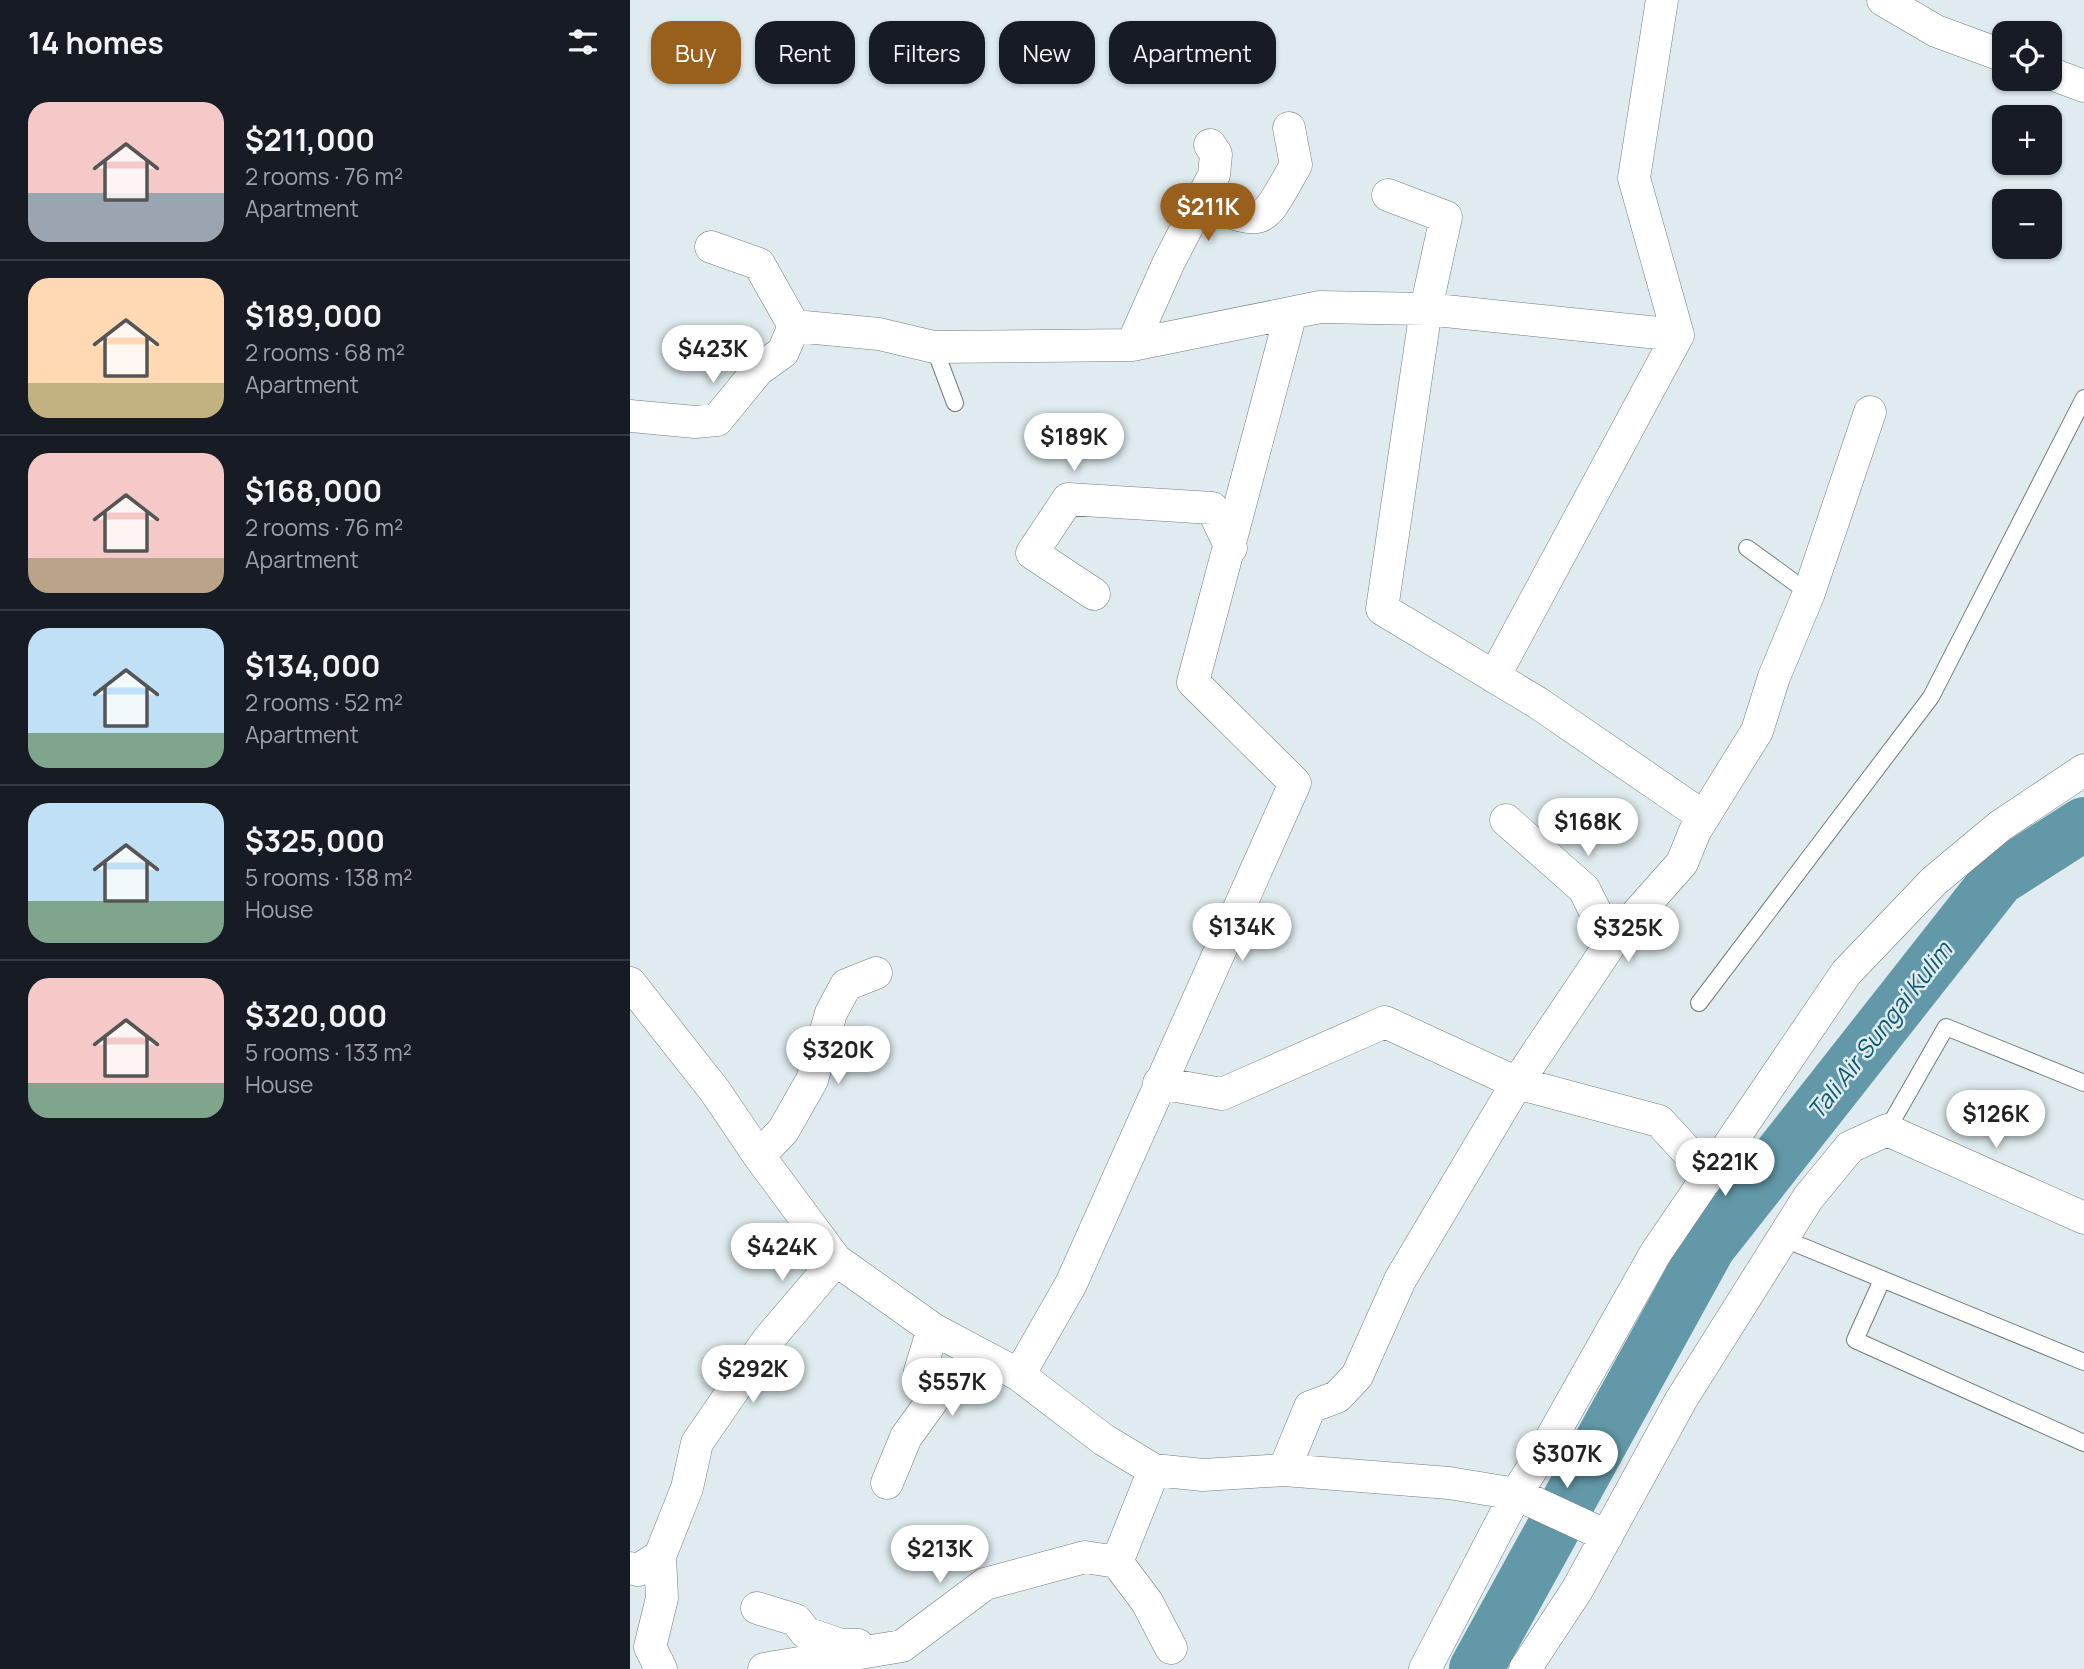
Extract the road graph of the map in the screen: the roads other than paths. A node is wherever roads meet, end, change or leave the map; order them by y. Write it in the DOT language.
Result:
graph roads {
  1 [pos="1662,0"];
  2 [pos="1884,0"];
  3 [pos="1992,52"];
  4 [pos="2062,78"];
  5 [pos="2084,86"];
  6 [pos="1289,128"];
  7 [pos="1210,145"];
  8 [pos="1388,195"];
  9 [pos="1200,201"];
  10 [pos="711,247"];
  11 [pos="1426,309"];
  12 [pos="1291,313"];
  13 [pos="794,326"];
  14 [pos="1678,335"];
  15 [pos="1132,345"];
  16 [pos="934,347"];
  17 [pos="2084,398"];
  18 [pos="955,403"];
  19 [pos="1870,412"];
  20 [pos="630,416"];
  21 [pos="1231,548"];
  22 [pos="1747,548"];
  23 [pos="1809,593"];
  24 [pos="1094,594"];
  25 [pos="1494,677"];
  26 [pos="2084,770"];
  27 [pos="1704,817"];
  28 [pos="1506,820"];
  29 [pos="1611,943"];
  30 [pos="876,973"];
  31 [pos="630,984"];
  32 [pos="1699,1003"];
  33 [pos="1158,1083"];
  34 [pos="1517,1083"];
  35 [pos="2084,1083"];
  36 [pos="1887,1130"];
  37 [pos="758,1156"];
  38 [pos="1705,1181"];
  39 [pos="2084,1218"];
  40 [pos="1782,1238"];
  41 [pos="836,1259"];
  42 [pos="1882,1280"];
  43 [pos="933,1329"];
  44 [pos="2084,1362"];
  45 [pos="1019,1376"];
  46 [pos="2084,1443"];
  47 [pos="1154,1470"];
  48 [pos="1284,1470"];
  49 [pos="887,1483"];
  50 [pos="1519,1496"];
  51 [pos="1598,1533"];
  52 [pos="660,1556"];
  53 [pos="1117,1562"];
  54 [pos="630,1568"];
  55 [pos="757,1608"];
  56 [pos="902,1646"];
  57 [pos="1171,1648"];
  58 [pos="661,1669"];
  59 [pos="764,1669"];
  60 [pos="1425,1669"];
  61 [pos="1525,1669"];
  1 -- 14 [label="street"];
  2 -- 3 [label="street"];
  4 -- 5 [label="street"];
  6 -- 9 [label="street"];
  7 -- 9 [label="street"];
  8 -- 11 [label="street"];
  9 -- 15 [label="street"];
  10 -- 13 [label="street"];
  11 -- 12 [label="street"];
  11 -- 14 [label="street"];
  11 -- 25 [label="street"];
  12 -- 15 [label="street"];
  12 -- 21 [label="street"];
  13 -- 16 [label="street"];
  13 -- 20 [label="street"];
  14 -- 25 [label="street"];
  15 -- 16 [label="street"];
  16 -- 18 [label="lane"];
  17 -- 32 [label="lane"];
  19 -- 23 [label="street"];
  21 -- 24 [label="street"];
  21 -- 33 [label="street"];
  22 -- 23 [label="lane"];
  23 -- 27 [label="street"];
  25 -- 27 [label="street"];
  26 -- 38 [label="street"];
  27 -- 29 [label="street"];
  28 -- 29 [label="street"];
  29 -- 34 [label="street"];
  30 -- 37 [label="street"];
  31 -- 37 [label="street"];
  33 -- 34 [label="street"];
  33 -- 45 [label="street"];
  34 -- 38 [label="street"];
  34 -- 48 [label="street"];
  35 -- 36 [label="lane"];
  36 -- 39 [label="street"];
  36 -- 40 [label="street"];
  37 -- 41 [label="street"];
  38 -- 50 [label="street"];
  40 -- 42 [label="lane"];
  40 -- 51 [label="street"];
  41 -- 43 [label="street"];
  41 -- 52 [label="street"];
  42 -- 44 [label="lane"];
  42 -- 46 [label="lane"];
  43 -- 45 [label="street"];
  43 -- 49 [label="street"];
  45 -- 47 [label="street"];
  47 -- 48 [label="street"];
  47 -- 53 [label="street"];
  48 -- 50 [label="street"];
  50 -- 51 [label="street"];
  50 -- 60 [label="street"];
  51 -- 61 [label="street"];
  52 -- 54 [label="street"];
  52 -- 58 [label="street"];
  53 -- 56 [label="street"];
  53 -- 57 [label="street"];
  55 -- 56 [label="street"];
  56 -- 59 [label="street"];
}
